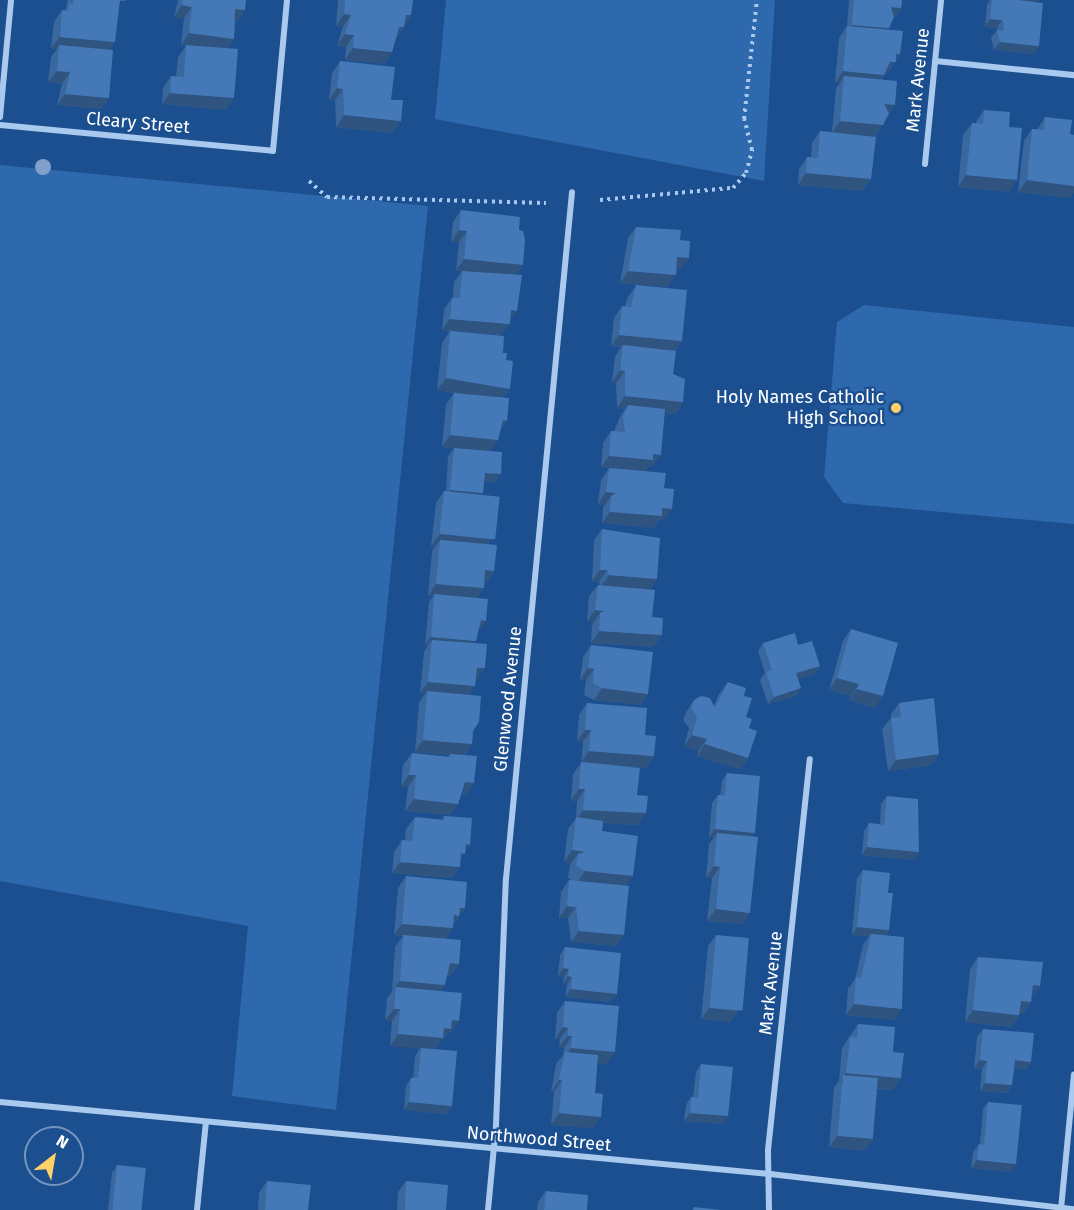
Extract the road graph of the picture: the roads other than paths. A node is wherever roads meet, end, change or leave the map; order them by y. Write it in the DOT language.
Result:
graph roads {
  1 [pos="11,0"];
  2 [pos="287,0"];
  3 [pos="941,0"];
  4 [pos="935,61"];
  5 [pos="1074,75"];
  6 [pos="0,117"];
  7 [pos="0,125"];
  8 [pos="925,164"];
  9 [pos="572,192"];
  10 [pos="810,759"];
  11 [pos="1074,1075"];
  12 [pos="0,1102"];
  13 [pos="206,1122"];
  14 [pos="494,1150"];
  15 [pos="770,1174"];
  16 [pos="1061,1209"];
  17 [pos="1074,1209"];
  18 [pos="197,1210"];
  19 [pos="488,1210"];
  20 [pos="769,1210"];
  1 -- 6 [label="street"];
  2 -- 7 [label="street, Cleary Street"];
  3 -- 4 [label="street, Mark Avenue"];
  4 -- 5 [label="street"];
  4 -- 8 [label="street, Mark Avenue"];
  9 -- 14 [label="street, Glenwood Avenue"];
  10 -- 15 [label="street, Mark Avenue"];
  11 -- 16 [label="street"];
  12 -- 13 [label="street, Northwood Street"];
  13 -- 14 [label="street, Northwood Street"];
  13 -- 18 [label="street"];
  14 -- 15 [label="street, Northwood Street"];
  14 -- 19 [label="street, Glenwood Avenue"];
  15 -- 16 [label="street, Northwood Street"];
  15 -- 20 [label="street, Mark Avenue"];
  16 -- 17 [label="street, Northwood Street"];
}
